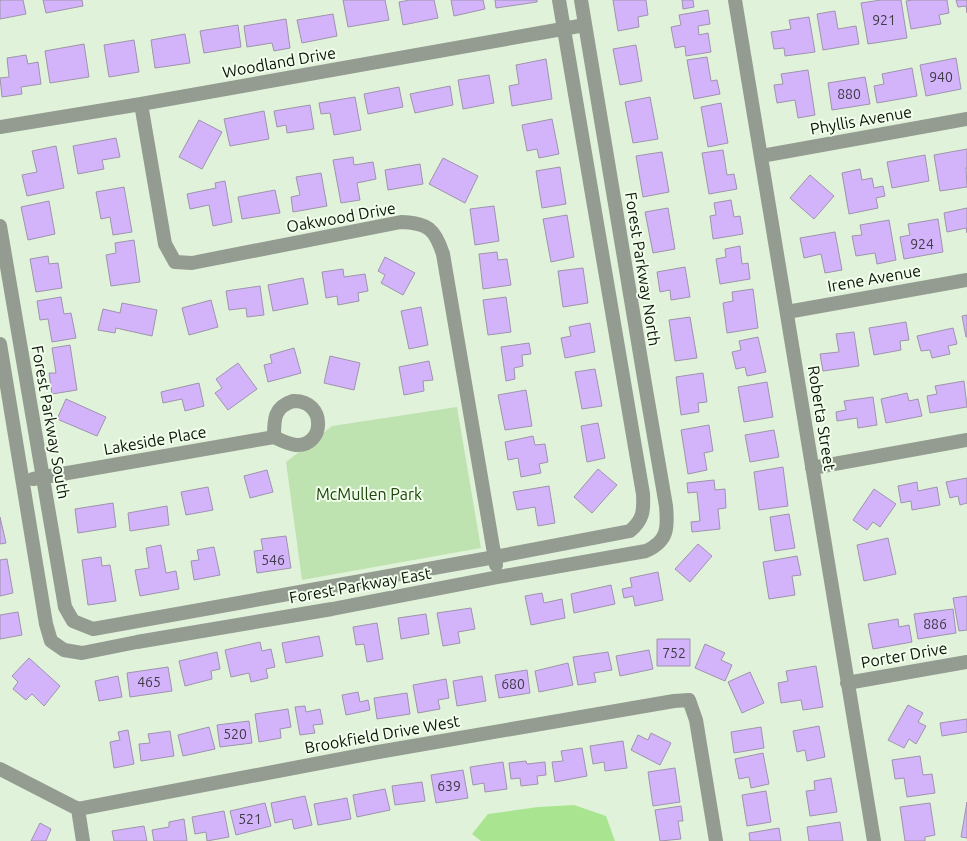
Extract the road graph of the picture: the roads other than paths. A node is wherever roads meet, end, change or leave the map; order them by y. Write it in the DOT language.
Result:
graph roads {
  1 [pos="559,0"];
  2 [pos="581,0"];
  3 [pos="735,0"];
  4 [pos="585,25"];
  5 [pos="563,28"];
  6 [pos="141,104"];
  7 [pos="967,119"];
  8 [pos="0,127"];
  9 [pos="761,156"];
  10 [pos="0,226"];
  11 [pos="967,280"];
  12 [pos="787,312"];
  13 [pos="0,344"];
  14 [pos="645,384"];
  15 [pos="625,388"];
  16 [pos="274,437"];
  17 [pos="967,440"];
  18 [pos="812,468"];
  19 [pos="42,477"];
  20 [pos="23,480"];
  21 [pos="660,543"];
  22 [pos="495,557"];
  23 [pos="498,576"];
  24 [pos="73,621"];
  25 [pos="967,662"];
  26 [pos="847,683"];
  27 [pos="0,769"];
  28 [pos="78,809"];
  29 [pos="83,841"];
  30 [pos="716,841"];
  31 [pos="874,841"];
  1 -- 5 [label="street"];
  2 -- 4 [label="street, Forest Parkway North"];
  3 -- 9 [label="street, Roberta Street"];
  4 -- 5 [label="street, Woodland Drive"];
  4 -- 14 [label="street, Forest Parkway North"];
  5 -- 6 [label="street, Woodland Drive"];
  5 -- 15 [label="street"];
  6 -- 8 [label="street, Woodland Drive"];
  6 -- 22 [label="street, Oakwood Drive"];
  7 -- 9 [label="street, Phyllis Avenue"];
  9 -- 12 [label="street, Roberta Street"];
  10 -- 19 [label="street, Forest Parkway South"];
  11 -- 12 [label="street, Irene Avenue"];
  12 -- 18 [label="street, Roberta Street"];
  13 -- 20 [label="street"];
  14 -- 15 [label="street"];
  14 -- 21 [label="street, Forest Parkway North"];
  15 -- 22 [label="street, Forest Parkway East"];
  16 -- 19 [label="street, Lakeside Place"];
  17 -- 18 [label="street"];
  18 -- 26 [label="street, Roberta Street"];
  19 -- 20 [label="street, Lakeside Place"];
  19 -- 24 [label="street, Forest Parkway South"];
  20 -- 23 [label="street, Forest Parkway East"];
  21 -- 23 [label="street, Forest Parkway East"];
  22 -- 23 [label="street"];
  22 -- 24 [label="street, Forest Parkway East"];
  25 -- 26 [label="street, Porter Drive"];
  26 -- 31 [label="street, Roberta Street"];
  27 -- 28 [label="street"];
  28 -- 29 [label="street"];
  28 -- 30 [label="street, Brookfield Drive West"];
}
